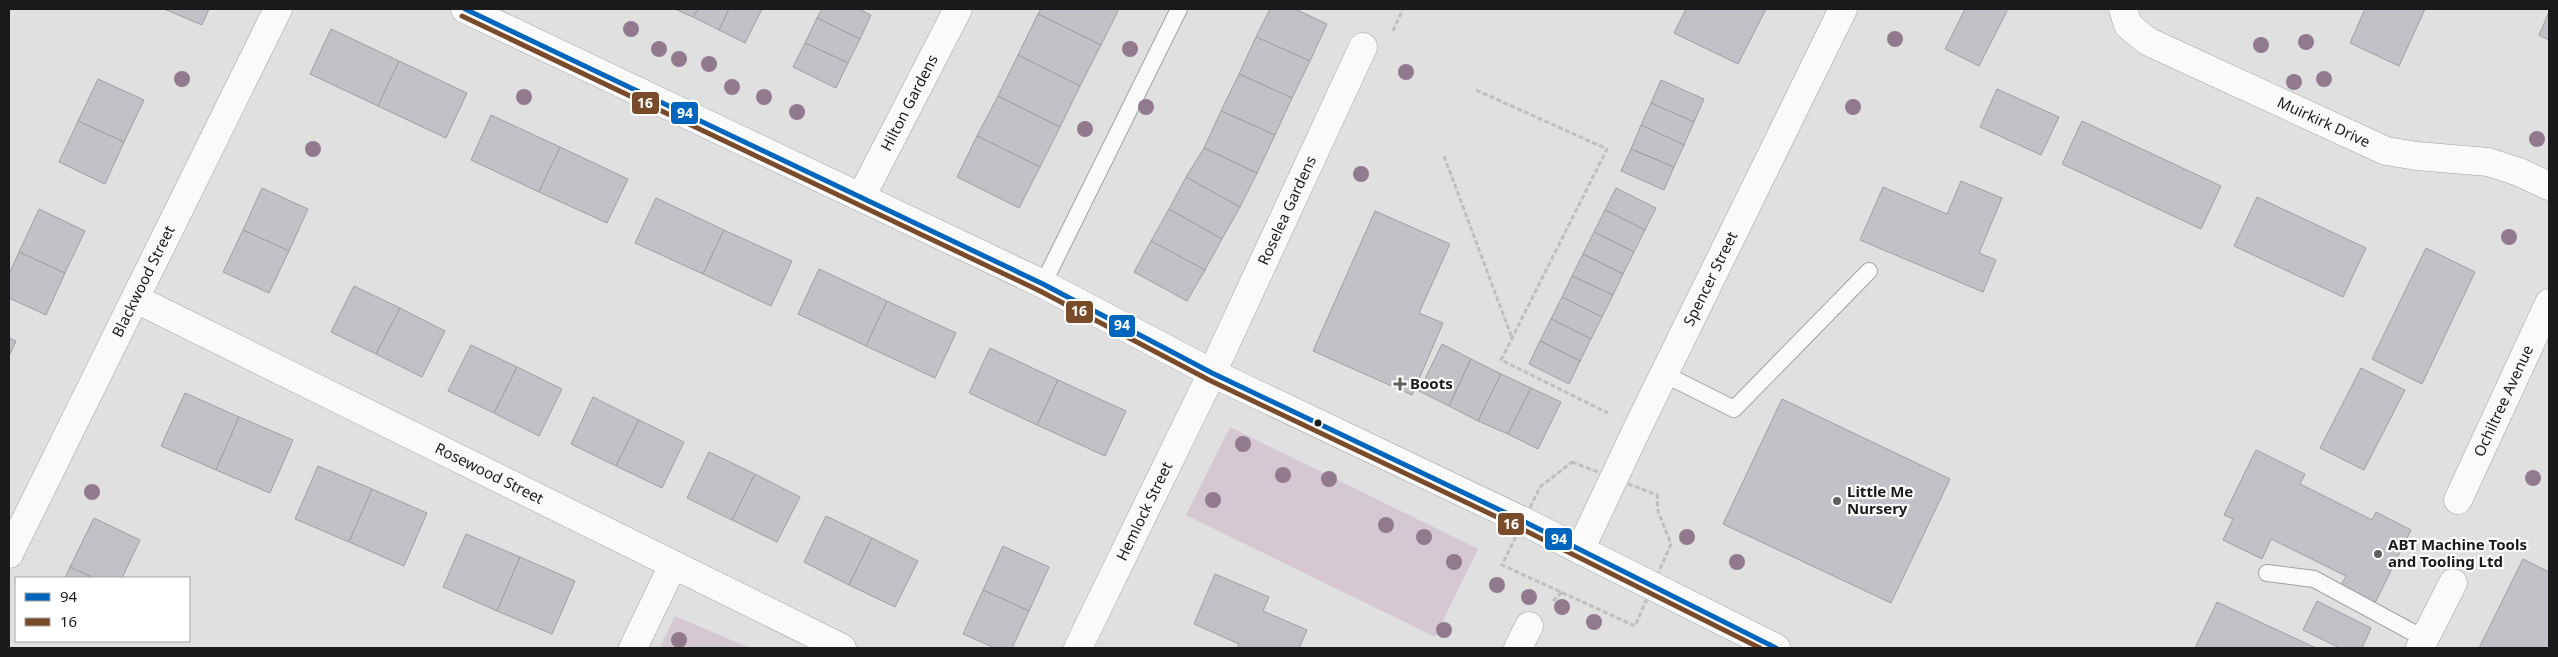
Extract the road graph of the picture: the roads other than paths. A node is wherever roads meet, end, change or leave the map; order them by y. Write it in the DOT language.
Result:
graph roads {
  1 [pos="278,9"];
  2 [pos="465,9"];
  3 [pos="958,9"];
  4 [pos="1179,9"];
  5 [pos="1843,9"];
  6 [pos="2123,9"];
  7 [pos="1363,47"];
  8 [pos="2549,186"];
  9 [pos="861,197"];
  10 [pos="1869,271"];
  11 [pos="1042,284"];
  12 [pos="136,299"];
  13 [pos="2549,303"];
  14 [pos="1212,373"];
  15 [pos="1664,374"];
  16 [pos="2458,500"];
  17 [pos="1580,550"];
  18 [pos="9,554"];
  19 [pos="673,565"];
  20 [pos="2267,574"];
  21 [pos="2453,583"];
  22 [pos="2422,644"];
  23 [pos="633,648"];
  24 [pos="842,648"];
  25 [pos="1078,648"];
  26 [pos="1776,648"];
  1 -- 12 [label="street, Blackwood Street"];
  2 -- 9 [label="street"];
  3 -- 9 [label="street, Hilton Gardens"];
  4 -- 11 [label="lane"];
  5 -- 15 [label="street, Spencer Street"];
  6 -- 8 [label="street, Muirkirk Drive"];
  7 -- 14 [label="street, Roselea Gardens"];
  9 -- 11 [label="street"];
  10 -- 15 [label="lane"];
  11 -- 14 [label="street"];
  12 -- 18 [label="street, Blackwood Street"];
  12 -- 19 [label="street, Rosewood Street"];
  13 -- 16 [label="street, Ochiltree Avenue"];
  14 -- 17 [label="street"];
  14 -- 25 [label="street, Hemlock Street"];
  15 -- 17 [label="street, Spencer Street"];
  17 -- 26 [label="street"];
  19 -- 23 [label="street"];
  19 -- 24 [label="street, Rosewood Street"];
  20 -- 22 [label="lane"];
  21 -- 22 [label="street"];
}
